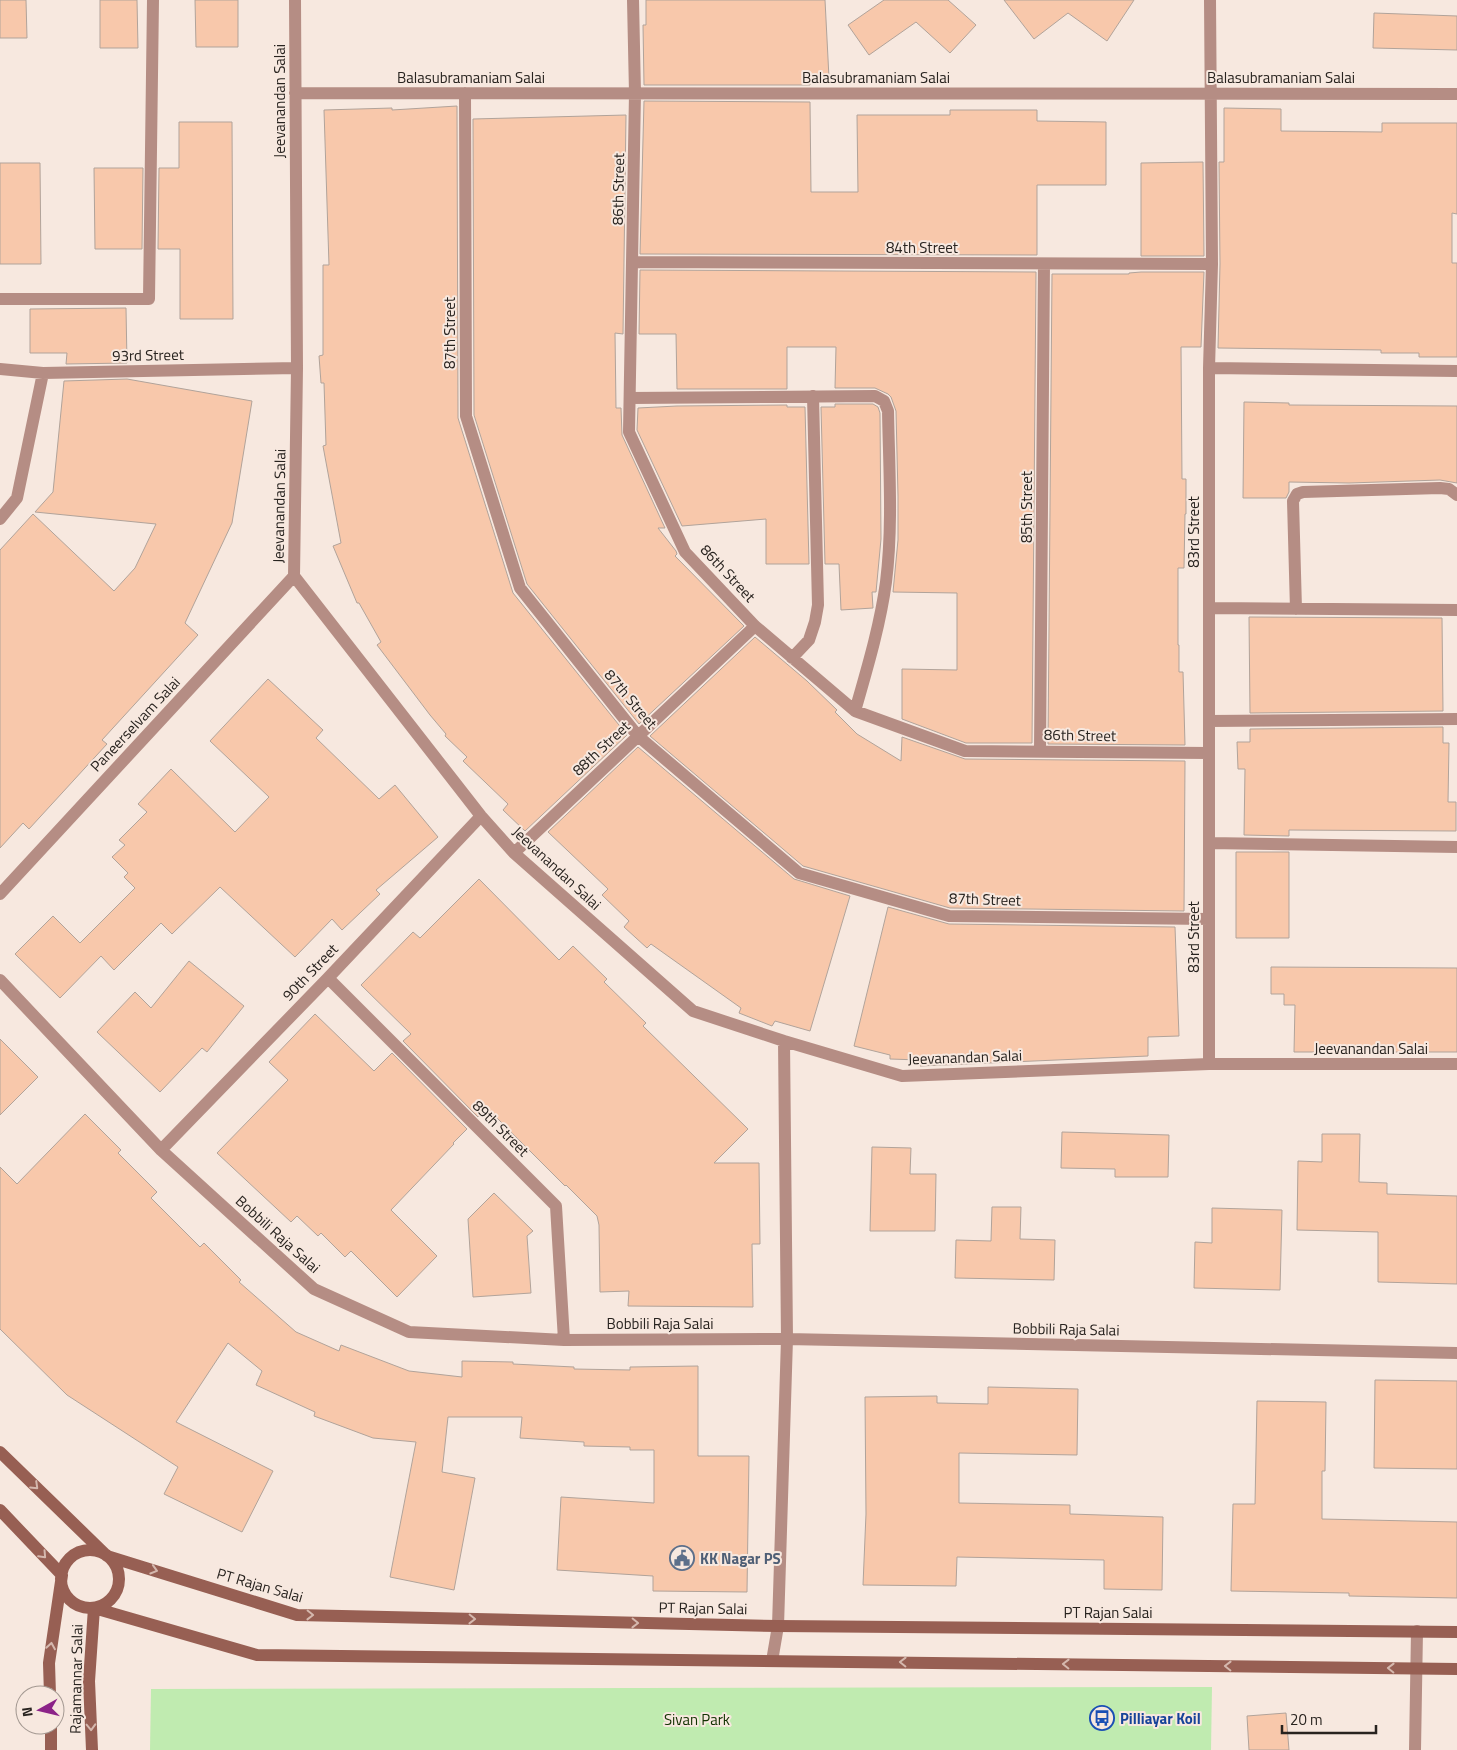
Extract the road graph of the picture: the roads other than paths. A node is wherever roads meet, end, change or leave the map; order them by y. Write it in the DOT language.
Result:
graph roads {
  1 [pos="153,0"];
  2 [pos="295,0"];
  3 [pos="633,0"];
  4 [pos="1210,0"];
  5 [pos="295,93"];
  6 [pos="635,93"];
  7 [pos="1211,93"];
  8 [pos="466,94"];
  9 [pos="1457,94"];
  10 [pos="633,262"];
  11 [pos="1044,264"];
  12 [pos="1212,264"];
  13 [pos="0,299"];
  14 [pos="297,368"];
  15 [pos="1209,368"];
  16 [pos="0,370"];
  17 [pos="1457,370"];
  18 [pos="43,373"];
  19 [pos="812,396"];
  20 [pos="630,398"];
  21 [pos="1457,495"];
  22 [pos="0,519"];
  23 [pos="294,576"];
  24 [pos="1209,608"];
  25 [pos="1296,609"];
  26 [pos="1457,610"];
  27 [pos="755,626"];
  28 [pos="792,658"];
  29 [pos="855,711"];
  30 [pos="1457,719"];
  31 [pos="1209,721"];
  32 [pos="638,736"];
  33 [pos="1040,751"];
  34 [pos="1209,753"];
  35 [pos="481,816"];
  36 [pos="1209,843"];
  37 [pos="1457,847"];
  38 [pos="514,853"];
  39 [pos="0,894"];
  40 [pos="1209,919"];
  41 [pos="328,978"];
  42 [pos="0,980"];
  43 [pos="784,1041"];
  44 [pos="1209,1064"];
  45 [pos="1457,1064"];
  46 [pos="161,1150"];
  47 [pos="787,1339"];
  48 [pos="564,1340"];
  49 [pos="1457,1353"];
  50 [pos="0,1452"];
  51 [pos="0,1510"];
  52 [pos="107,1556"];
  53 [pos="62,1575"];
  54 [pos="94,1608"];
  55 [pos="778,1626"];
  56 [pos="1417,1631"];
  57 [pos="1457,1632"];
  58 [pos="772,1661"];
  59 [pos="1416,1668"];
  60 [pos="1457,1669"];
  61 [pos="50,1685"];
  62 [pos="50,1735"];
  63 [pos="51,1750"];
  64 [pos="92,1750"];
  65 [pos="1415,1750"];
  1 -- 13 [label="street"];
  2 -- 5 [label="street, Jeevanandan Salai"];
  3 -- 6 [label="street, 86th Street"];
  4 -- 7 [label="street, 83rd Street"];
  5 -- 8 [label="street, Balasubramaniam Salai"];
  5 -- 14 [label="street, Jeevanandan Salai"];
  6 -- 7 [label="street, Balasubramaniam Salai"];
  6 -- 8 [label="street, Balasubramaniam Salai"];
  6 -- 10 [label="street, 86th Street"];
  7 -- 9 [label="street, Balasubramaniam Salai"];
  7 -- 12 [label="street, 83rd Street"];
  8 -- 32 [label="street, 87th Street"];
  10 -- 11 [label="street, 84th Street"];
  10 -- 20 [label="street, 86th Street"];
  11 -- 12 [label="street, 84th Street"];
  11 -- 33 [label="street, 85th Street"];
  12 -- 15 [label="street, 83rd Street"];
  14 -- 18 [label="street, 93rd Street"];
  14 -- 23 [label="street, Jeevanandan Salai"];
  15 -- 17 [label="street"];
  15 -- 24 [label="street, 83rd Street"];
  16 -- 18 [label="street, 93rd Street"];
  18 -- 22 [label="street"];
  19 -- 20 [label="street"];
  19 -- 28 [label="street"];
  19 -- 29 [label="street"];
  20 -- 27 [label="street, 86th Street"];
  21 -- 25 [label="street"];
  23 -- 35 [label="street, Jeevanandan Salai"];
  23 -- 39 [label="street, Paneerselvam Salai"];
  24 -- 25 [label="street"];
  24 -- 31 [label="street, 83rd Street"];
  25 -- 26 [label="street"];
  27 -- 28 [label="street, 86th Street"];
  27 -- 32 [label="street, 88th Street"];
  28 -- 29 [label="street, 86th Street"];
  29 -- 33 [label="street, 86th Street"];
  30 -- 31 [label="street"];
  31 -- 34 [label="street, 83rd Street"];
  32 -- 38 [label="street, 88th Street"];
  32 -- 40 [label="street, 87th Street"];
  33 -- 34 [label="street, 86th Street"];
  34 -- 36 [label="street, 83rd Street"];
  35 -- 38 [label="street, Jeevanandan Salai"];
  35 -- 41 [label="street, 90th Street"];
  36 -- 37 [label="street"];
  36 -- 40 [label="street, 83rd Street"];
  38 -- 43 [label="street, Jeevanandan Salai"];
  40 -- 44 [label="street, 83rd Street"];
  41 -- 46 [label="street, 90th Street"];
  41 -- 48 [label="street, 89th Street"];
  42 -- 46 [label="street, Bobbili Raja Salai"];
  43 -- 44 [label="street, Jeevanandan Salai"];
  43 -- 47 [label="street"];
  44 -- 45 [label="street, Jeevanandan Salai"];
  46 -- 48 [label="street, Bobbili Raja Salai"];
  47 -- 48 [label="street, Bobbili Raja Salai"];
  47 -- 49 [label="street, Bobbili Raja Salai"];
  47 -- 55 [label="street"];
  50 -- 52 [label="main road, PT Rajan Salai, one-way"];
  51 -- 53 [label="main road, one-way"];
  52 -- 53 [label="main road, Rajamannar Salai"];
  52 -- 54 [label="main road, Rajamannar Salai"];
  52 -- 55 [label="main road, PT Rajan Salai, one-way"];
  53 -- 54 [label="main road, Rajamannar Salai"];
  61 -- 53 [label="main road, Rajamannar Salai, one-way"];
  54 -- 58 [label="main road"];
  54 -- 64 [label="main road, Rajamannar Salai, one-way"];
  55 -- 56 [label="main road, PT Rajan Salai"];
  55 -- 58 [label="street"];
  56 -- 57 [label="main road, PT Rajan Salai"];
  56 -- 59 [label="street"];
  59 -- 58 [label="main road, one-way"];
  59 -- 60 [label="main road"];
  59 -- 65 [label="street"];
  62 -- 63 [label="main road, Rajamannar Salai"];
}
